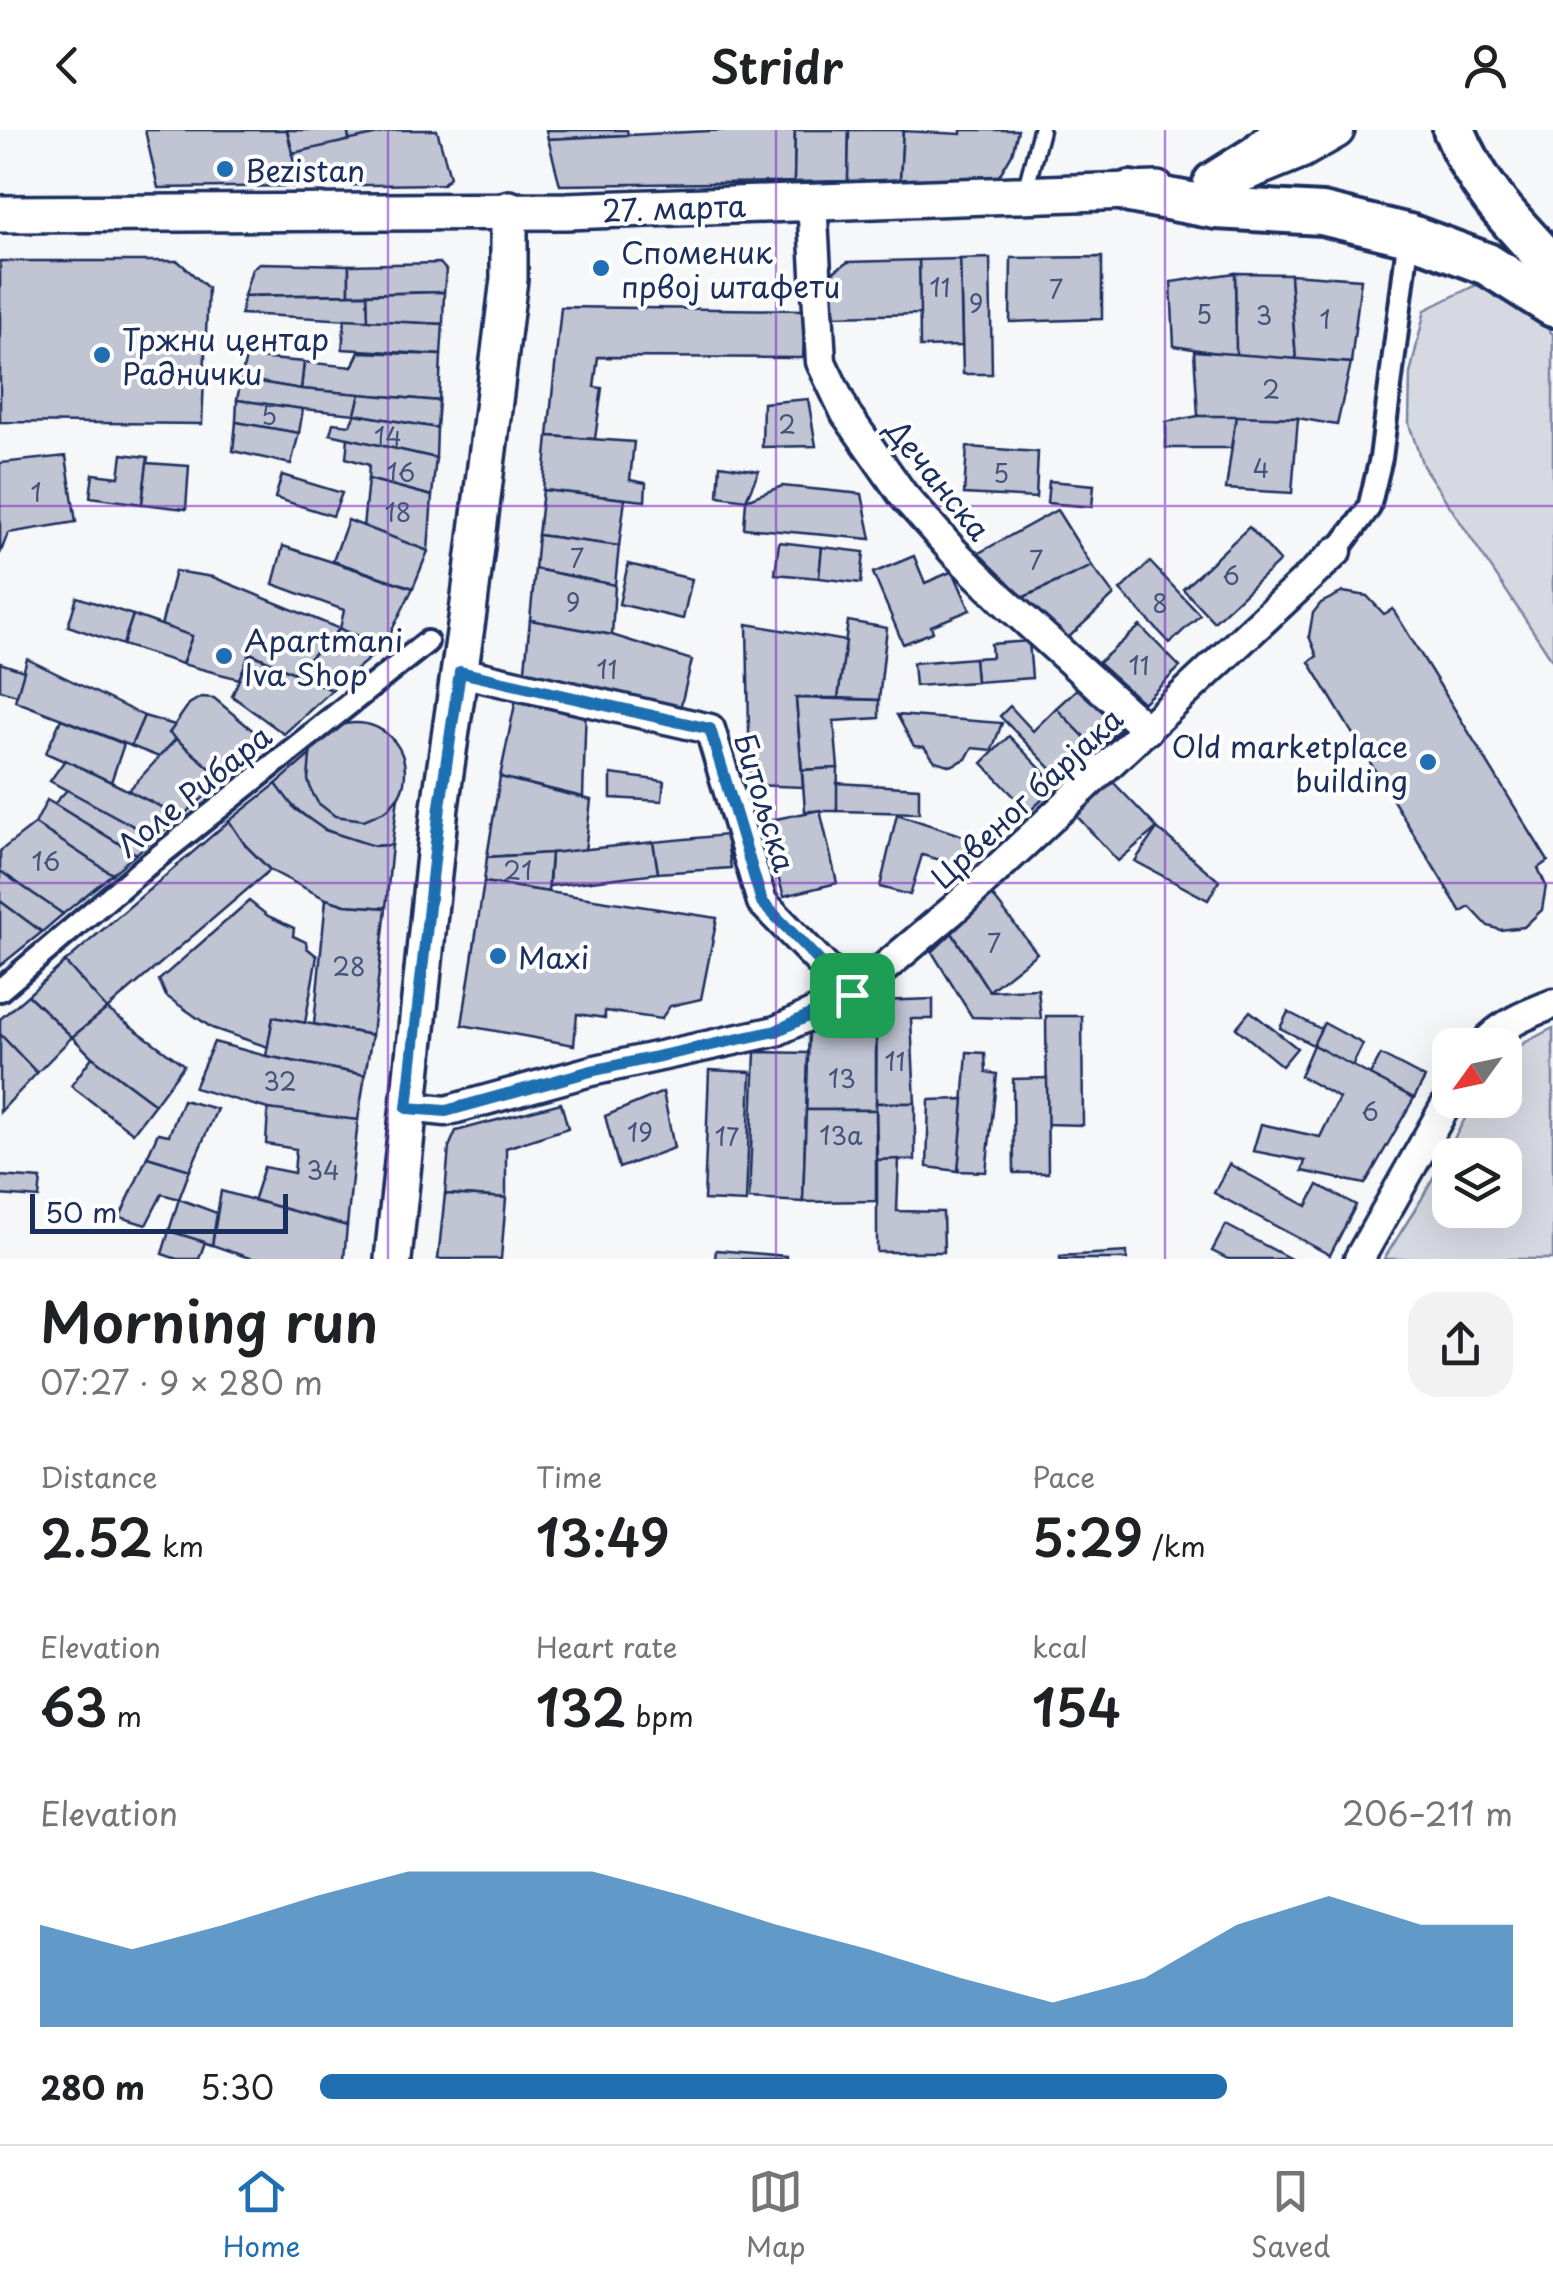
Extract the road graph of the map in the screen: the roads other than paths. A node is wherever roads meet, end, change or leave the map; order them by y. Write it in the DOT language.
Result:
graph roads {
  1 [pos="1041,130"];
  2 [pos="1286,130"];
  3 [pos="1336,130"];
  4 [pos="1454,130"];
  5 [pos="1214,183"];
  6 [pos="1130,192"];
  7 [pos="1024,195"];
  8 [pos="812,201"];
  9 [pos="508,210"];
  10 [pos="0,214"];
  11 [pos="1409,235"];
  12 [pos="1553,266"];
  13 [pos="1553,306"];
  14 [pos="1337,550"];
  15 [pos="427,642"];
  16 [pos="460,672"];
  17 [pos="1147,730"];
  18 [pos="0,990"];
  19 [pos="852,995"];
  20 [pos="1553,1004"];
  21 [pos="1504,1028"];
  22 [pos="407,1108"];
  23 [pos="1439,1118"];
  24 [pos="393,1259"];
  25 [pos="1359,1259"];
  1 -- 7 [label="lane"];
  2 -- 5 [label="main road"];
  3 -- 5 [label="street, 27. марта"];
  4 -- 12 [label="main road"];
  5 -- 6 [label="street, 27. марта"];
  6 -- 7 [label="street, 27. марта"];
  6 -- 11 [label="main road"];
  7 -- 8 [label="street, 27. марта"];
  8 -- 9 [label="street, 27. марта"];
  8 -- 17 [label="street, Дечанска"];
  9 -- 10 [label="street, 27. марта"];
  9 -- 16 [label="street"];
  11 -- 13 [label="main road"];
  11 -- 14 [label="street, Црвеног барјака"];
  14 -- 17 [label="street, Црвеног барјака"];
  15 -- 18 [label="street, Лоле Рибара"];
  16 -- 19 [label="street, Битољска"];
  16 -- 22 [label="street"];
  17 -- 19 [label="street, Црвеног барјака"];
  19 -- 22 [label="street, Црвеног барјака"];
  20 -- 21 [label="street"];
  22 -- 24 [label="street"];
  23 -- 25 [label="street"];
}
